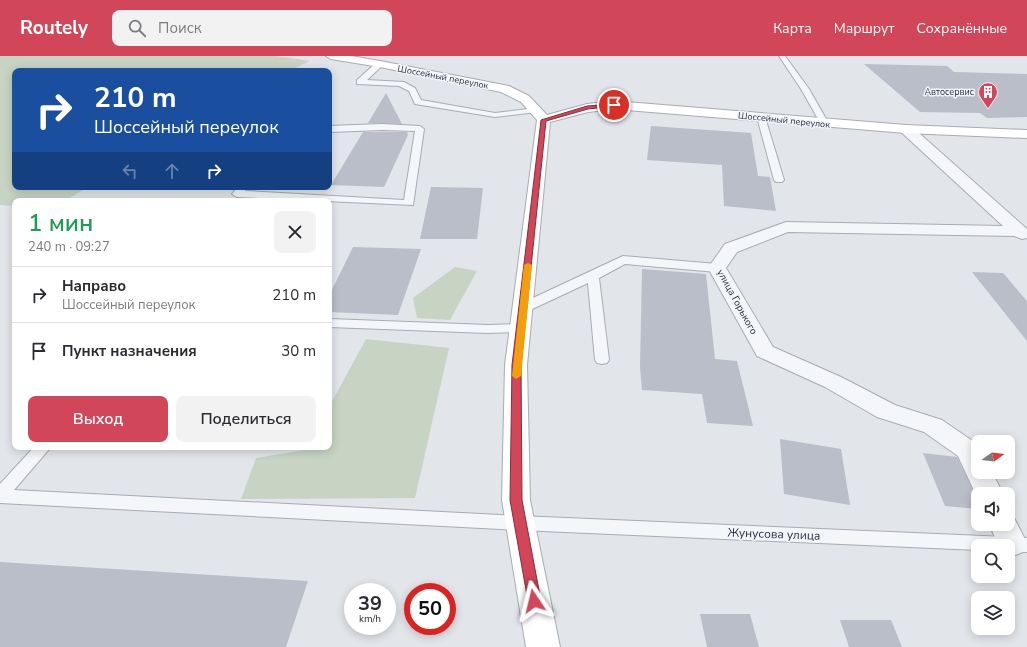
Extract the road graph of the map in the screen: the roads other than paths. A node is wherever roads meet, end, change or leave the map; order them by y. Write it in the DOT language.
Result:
graph roads {
  1 [pos="331,56"];
  2 [pos="782,56"];
  3 [pos="380,64"];
  4 [pos="540,115"];
  5 [pos="761,117"];
  6 [pos="825,124"];
  7 [pos="332,129"];
  8 [pos="906,129"];
  9 [pos="1027,134"];
  10 [pos="779,180"];
  11 [pos="240,190"];
  12 [pos="313,198"];
  13 [pos="332,199"];
  14 [pos="1022,235"];
  15 [pos="717,268"];
  16 [pos="593,276"];
  17 [pos="522,318"];
  18 [pos="332,323"];
  19 [pos="602,360"];
  20 [pos="40,450"];
  21 [pos="971,456"];
  22 [pos="0,495"];
  23 [pos="520,523"];
  24 [pos="1014,538"];
  25 [pos="543,647"];
  1 -- 3 [label="main road, Шоссейный переулок"];
  2 -- 6 [label="lane"];
  3 -- 4 [label="main road, Шоссейный переулок"];
  3 -- 4 [label="lane"];
  4 -- 5 [label="main road, Шоссейный переулок"];
  4 -- 17 [label="main road"];
  5 -- 6 [label="main road, Шоссейный переулок"];
  5 -- 10 [label="lane"];
  6 -- 8 [label="main road, Шоссейный переулок"];
  7 -- 13 [label="lane"];
  8 -- 9 [label="main road, Шоссейный переулок"];
  8 -- 14 [label="street, улица Горького"];
  11 -- 12 [label="lane"];
  14 -- 15 [label="street, улица Горького"];
  15 -- 16 [label="lane"];
  15 -- 21 [label="street, улица Горького"];
  16 -- 17 [label="lane"];
  16 -- 19 [label="lane"];
  17 -- 18 [label="lane"];
  17 -- 23 [label="main road"];
  20 -- 22 [label="lane"];
  22 -- 23 [label="lane, Жунусова улица"];
  23 -- 24 [label="lane, Жунусова улица"];
  23 -- 25 [label="main road"];
}
